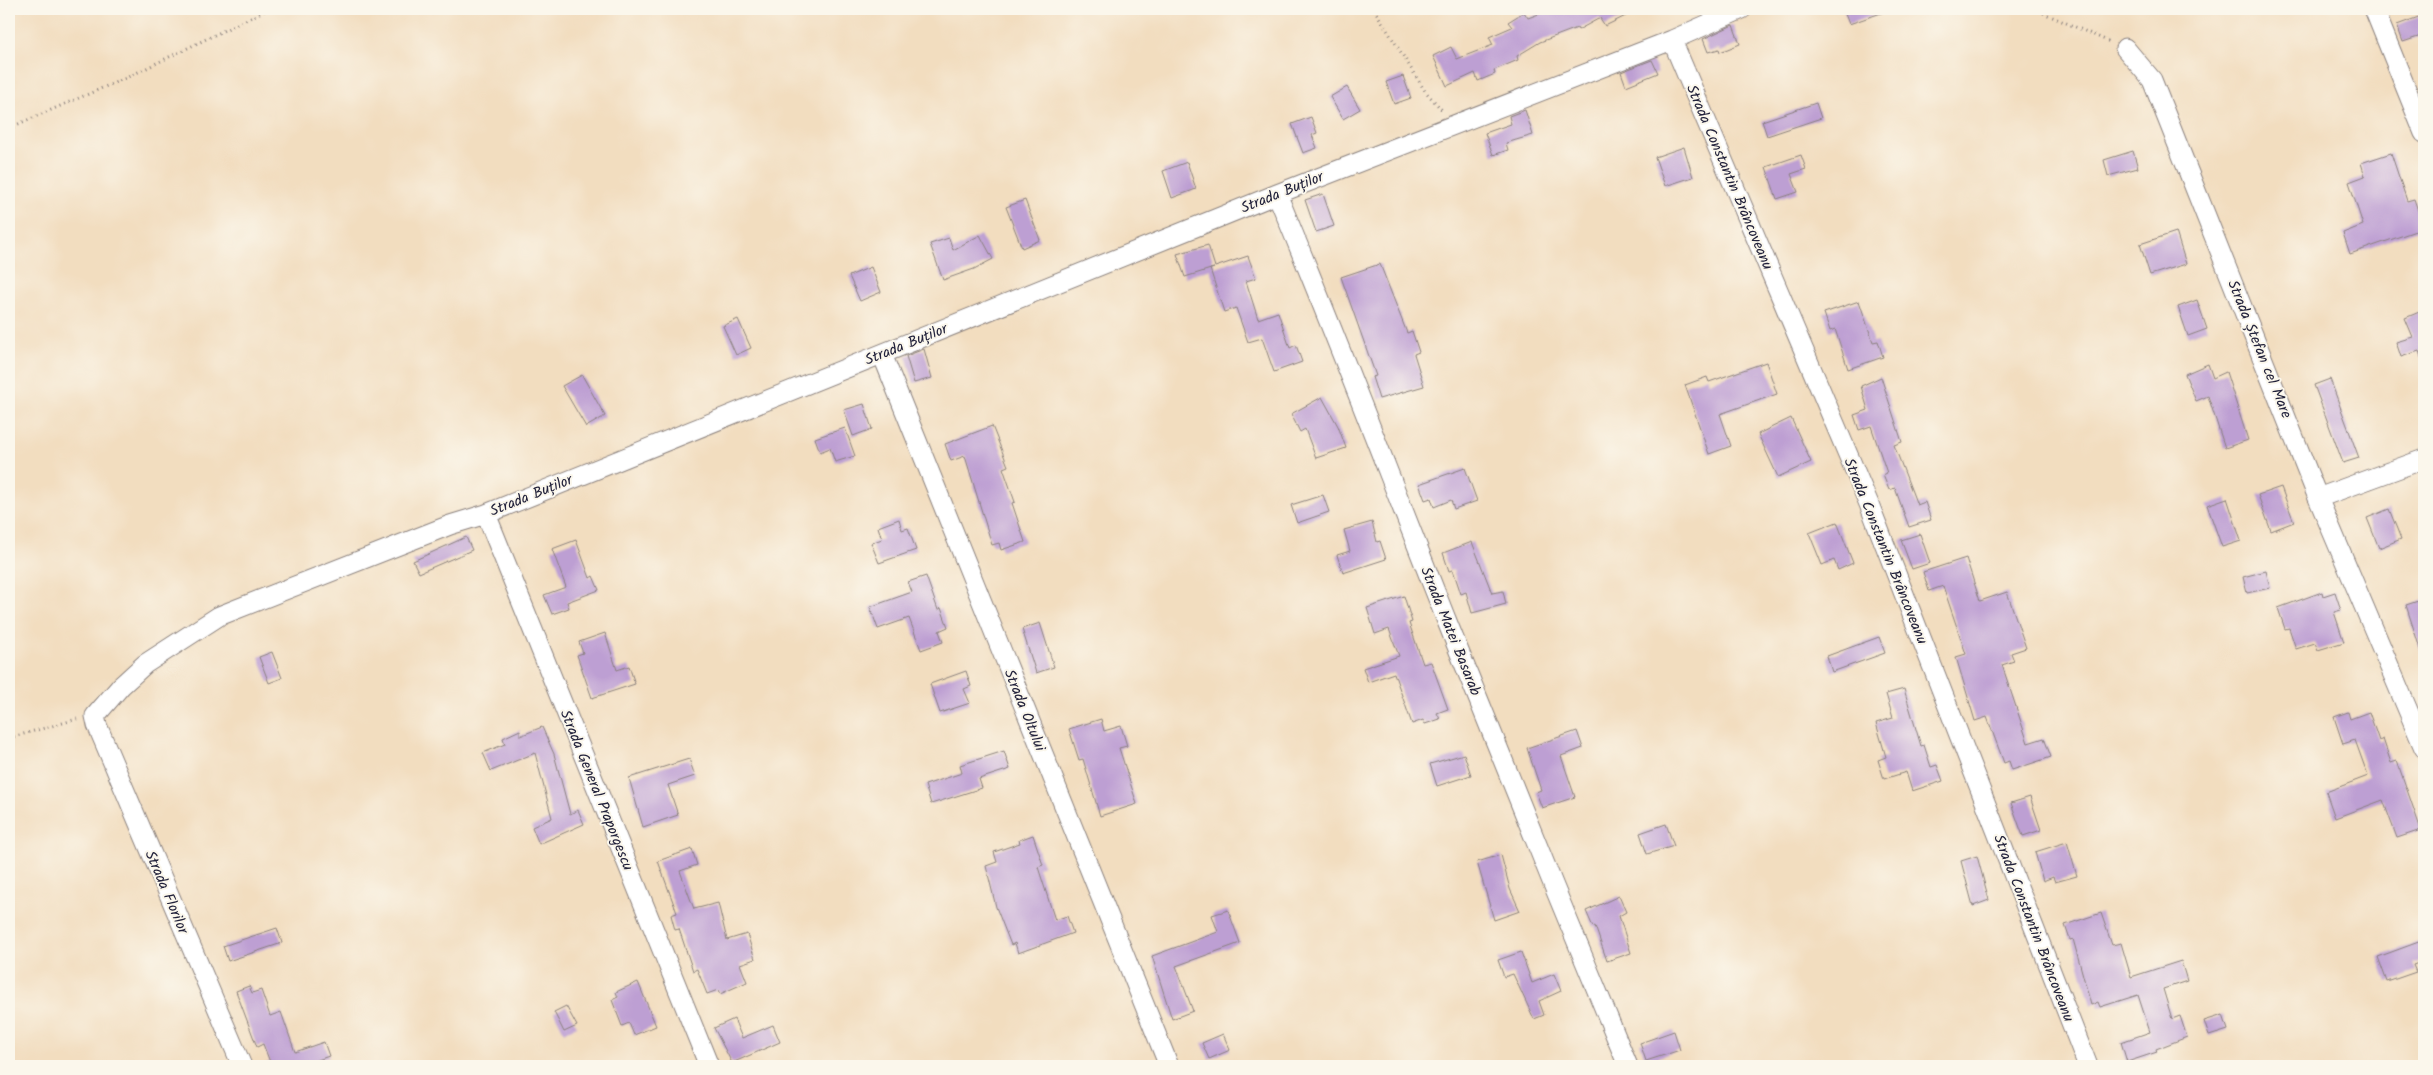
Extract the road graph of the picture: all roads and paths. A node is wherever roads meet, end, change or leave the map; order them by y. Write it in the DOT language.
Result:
graph roads {
  1 [pos="268,9"];
  2 [pos="1374,9"];
  3 [pos="1742,9"];
  4 [pos="2034,9"];
  5 [pos="2374,9"];
  6 [pos="1672,40"];
  7 [pos="2124,48"];
  8 [pos="1455,125"];
  9 [pos="9,128"];
  10 [pos="2424,133"];
  11 [pos="1277,194"];
  12 [pos="882,354"];
  13 [pos="2424,459"];
  14 [pos="2318,498"];
  15 [pos="486,514"];
  16 [pos="95,716"];
  17 [pos="9,738"];
  18 [pos="2424,748"];
  19 [pos="242,1066"];
  20 [pos="709,1066"];
  21 [pos="1169,1066"];
  22 [pos="1628,1066"];
  23 [pos="2088,1066"];
  1 -- 9 [label="path"];
  2 -- 8 [label="path"];
  3 -- 6 [label="street, Strada Buților"];
  4 -- 7 [label="path"];
  5 -- 10 [label="street"];
  6 -- 8 [label="street, Strada Buților"];
  6 -- 23 [label="street, Strada Constantin Brâncoveanu"];
  7 -- 14 [label="street, Strada Ștefan cel Mare"];
  8 -- 11 [label="street, Strada Buților"];
  11 -- 12 [label="street, Strada Buților"];
  11 -- 22 [label="street, Strada Matei Basarab"];
  12 -- 15 [label="street, Strada Buților"];
  12 -- 21 [label="street, Strada Oltului"];
  13 -- 14 [label="street"];
  14 -- 18 [label="street, Strada Ștefan cel Mare"];
  15 -- 16 [label="street, Strada Buților"];
  15 -- 20 [label="street, Strada General Praporgescu"];
  16 -- 17 [label="path"];
  16 -- 19 [label="street, Strada Florilor"];
}
